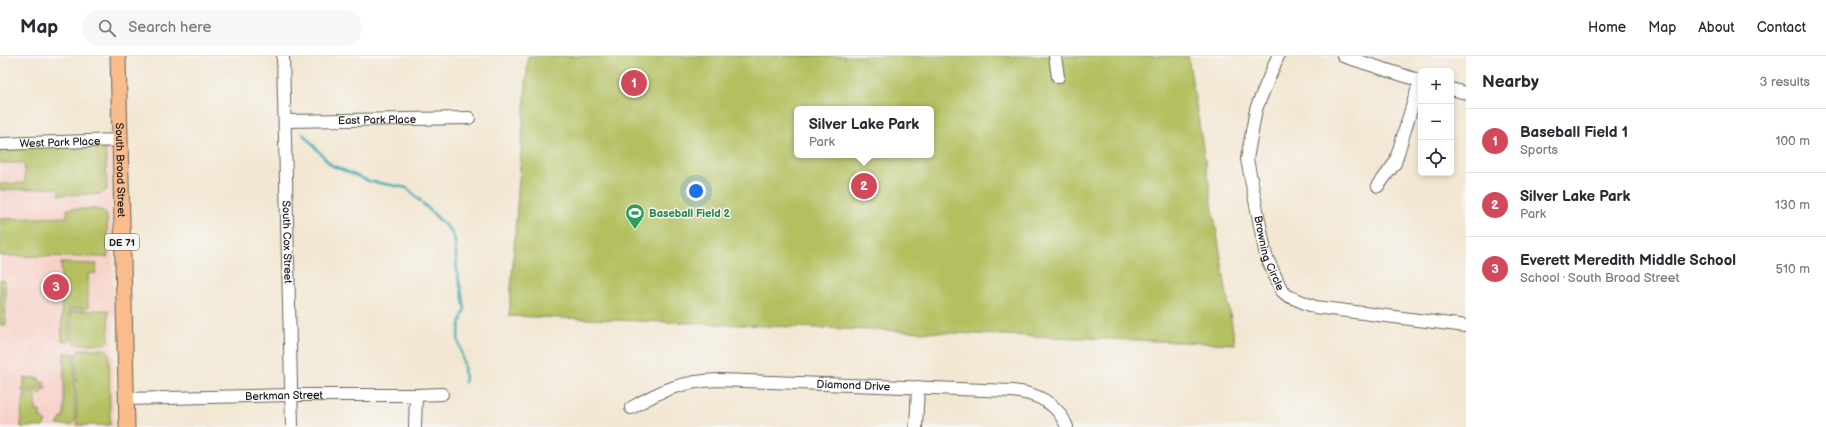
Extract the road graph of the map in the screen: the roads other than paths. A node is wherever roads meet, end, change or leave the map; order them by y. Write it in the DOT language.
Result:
graph roads {
  1 [pos="118,56"];
  2 [pos="283,56"];
  3 [pos="1055,56"];
  4 [pos="1278,56"];
  5 [pos="1343,56"];
  6 [pos="1058,77"];
  7 [pos="1418,79"];
  8 [pos="1418,90"];
  9 [pos="1454,90"];
  10 [pos="1466,93"];
  11 [pos="469,118"];
  12 [pos="285,121"];
  13 [pos="120,140"];
  14 [pos="0,144"];
  15 [pos="1378,186"];
  16 [pos="1466,326"];
  17 [pos="918,387"];
  18 [pos="442,394"];
  19 [pos="291,395"];
  20 [pos="416,395"];
  21 [pos="126,399"];
  22 [pos="631,408"];
  23 [pos="127,427"];
  24 [pos="292,427"];
  25 [pos="415,427"];
  26 [pos="916,427"];
  27 [pos="1067,427"];
  1 -- 13 [label="main road, South Broad Street / DE 71"];
  2 -- 12 [label="street, South Cox Street"];
  3 -- 6 [label="street"];
  4 -- 16 [label="street, Browning Circle"];
  5 -- 7 [label="street"];
  8 -- 15 [label="street"];
  9 -- 10 [label="street"];
  11 -- 12 [label="street, East Park Place"];
  12 -- 19 [label="street, South Cox Street"];
  13 -- 14 [label="street, West Park Place"];
  13 -- 21 [label="main road, South Broad Street / DE 71"];
  17 -- 22 [label="street, Diamond Drive"];
  17 -- 26 [label="street"];
  17 -- 27 [label="street, Diamond Drive"];
  18 -- 20 [label="street, Berkman Street"];
  19 -- 20 [label="street, Berkman Street"];
  19 -- 21 [label="street, Berkman Street"];
  19 -- 24 [label="street, South Cox Street"];
  20 -- 25 [label="street"];
  21 -- 23 [label="main road, South Broad Street / DE 71"];
}
